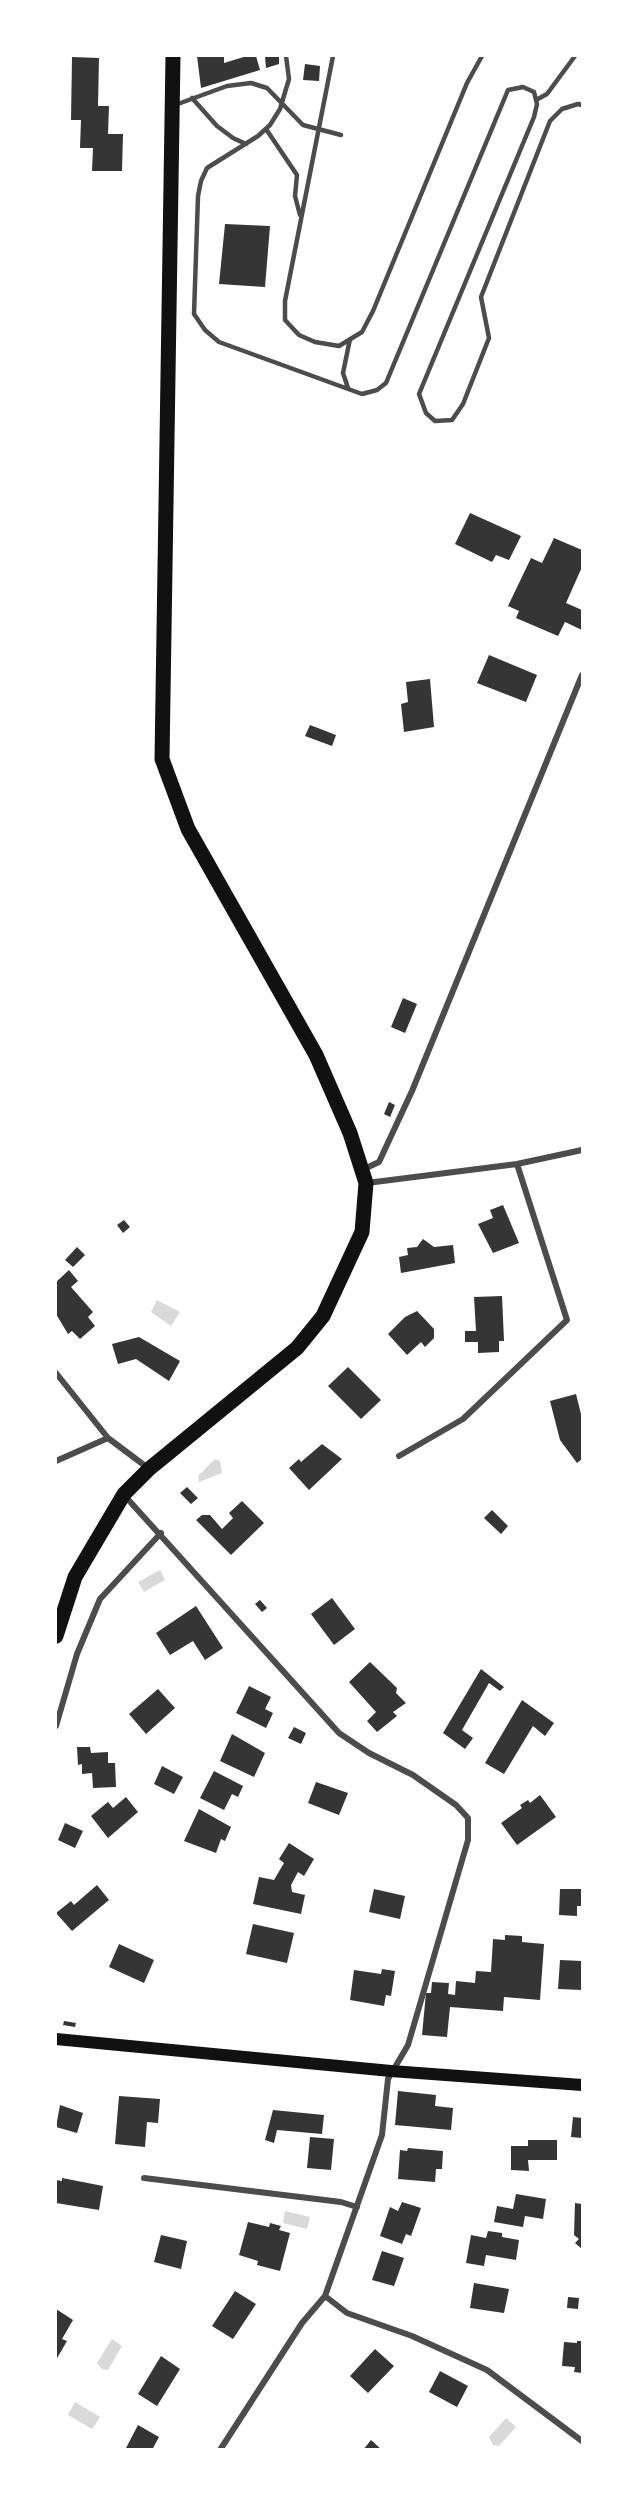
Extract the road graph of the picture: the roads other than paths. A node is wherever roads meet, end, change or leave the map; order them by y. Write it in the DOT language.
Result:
graph roads {
  1 [pos="173,56"];
  2 [pos="286,56"];
  3 [pos="333,56"];
  4 [pos="482,56"];
  5 [pos="575,56"];
  6 [pos="192,99"];
  7 [pos="536,100"];
  8 [pos="282,103"];
  9 [pos="172,105"];
  10 [pos="582,105"];
  11 [pos="318,128"];
  12 [pos="266,129"];
  13 [pos="341,135"];
  14 [pos="246,144"];
  15 [pos="301,218"];
  16 [pos="350,339"];
  17 [pos="348,388"];
  18 [pos="582,675"];
  19 [pos="582,1150"];
  20 [pos="518,1164"];
  21 [pos="365,1176"];
  22 [pos="56,1373"];
  23 [pos="108,1438"];
  24 [pos="399,1456"];
  25 [pos="56,1461"];
  26 [pos="149,1469"];
  27 [pos="124,1494"];
  28 [pos="161,1533"];
  29 [pos="56,1636"];
  30 [pos="56,1726"];
  31 [pos="56,2038"];
  32 [pos="391,2071"];
  33 [pos="582,2085"];
  34 [pos="144,2178"];
  35 [pos="357,2207"];
  36 [pos="325,2296"];
  37 [pos="582,2441"];
  38 [pos="220,2450"];
  1 -- 9 [label="main road"];
  2 -- 8 [label="lane"];
  3 -- 11 [label="lane"];
  4 -- 16 [label="lane"];
  5 -- 7 [label="lane"];
  6 -- 8 [label="lane"];
  6 -- 9 [label="lane"];
  6 -- 14 [label="lane"];
  7 -- 10 [label="lane"];
  7 -- 17 [label="lane"];
  8 -- 11 [label="lane"];
  8 -- 12 [label="lane"];
  9 -- 21 [label="main road"];
  11 -- 13 [label="lane"];
  11 -- 15 [label="lane"];
  12 -- 14 [label="lane"];
  12 -- 15 [label="lane"];
  14 -- 17 [label="lane"];
  15 -- 16 [label="lane"];
  16 -- 17 [label="lane"];
  18 -- 21 [label="street"];
  19 -- 20 [label="street"];
  20 -- 21 [label="street"];
  20 -- 24 [label="street"];
  21 -- 26 [label="main road"];
  22 -- 23 [label="street"];
  23 -- 25 [label="street"];
  23 -- 26 [label="street"];
  26 -- 27 [label="main road"];
  27 -- 28 [label="street"];
  27 -- 29 [label="main road"];
  28 -- 30 [label="street"];
  28 -- 32 [label="street"];
  31 -- 32 [label="main road"];
  32 -- 33 [label="main road"];
  32 -- 35 [label="street"];
  34 -- 35 [label="street"];
  35 -- 36 [label="street"];
  36 -- 37 [label="street"];
  36 -- 38 [label="street"];
}
